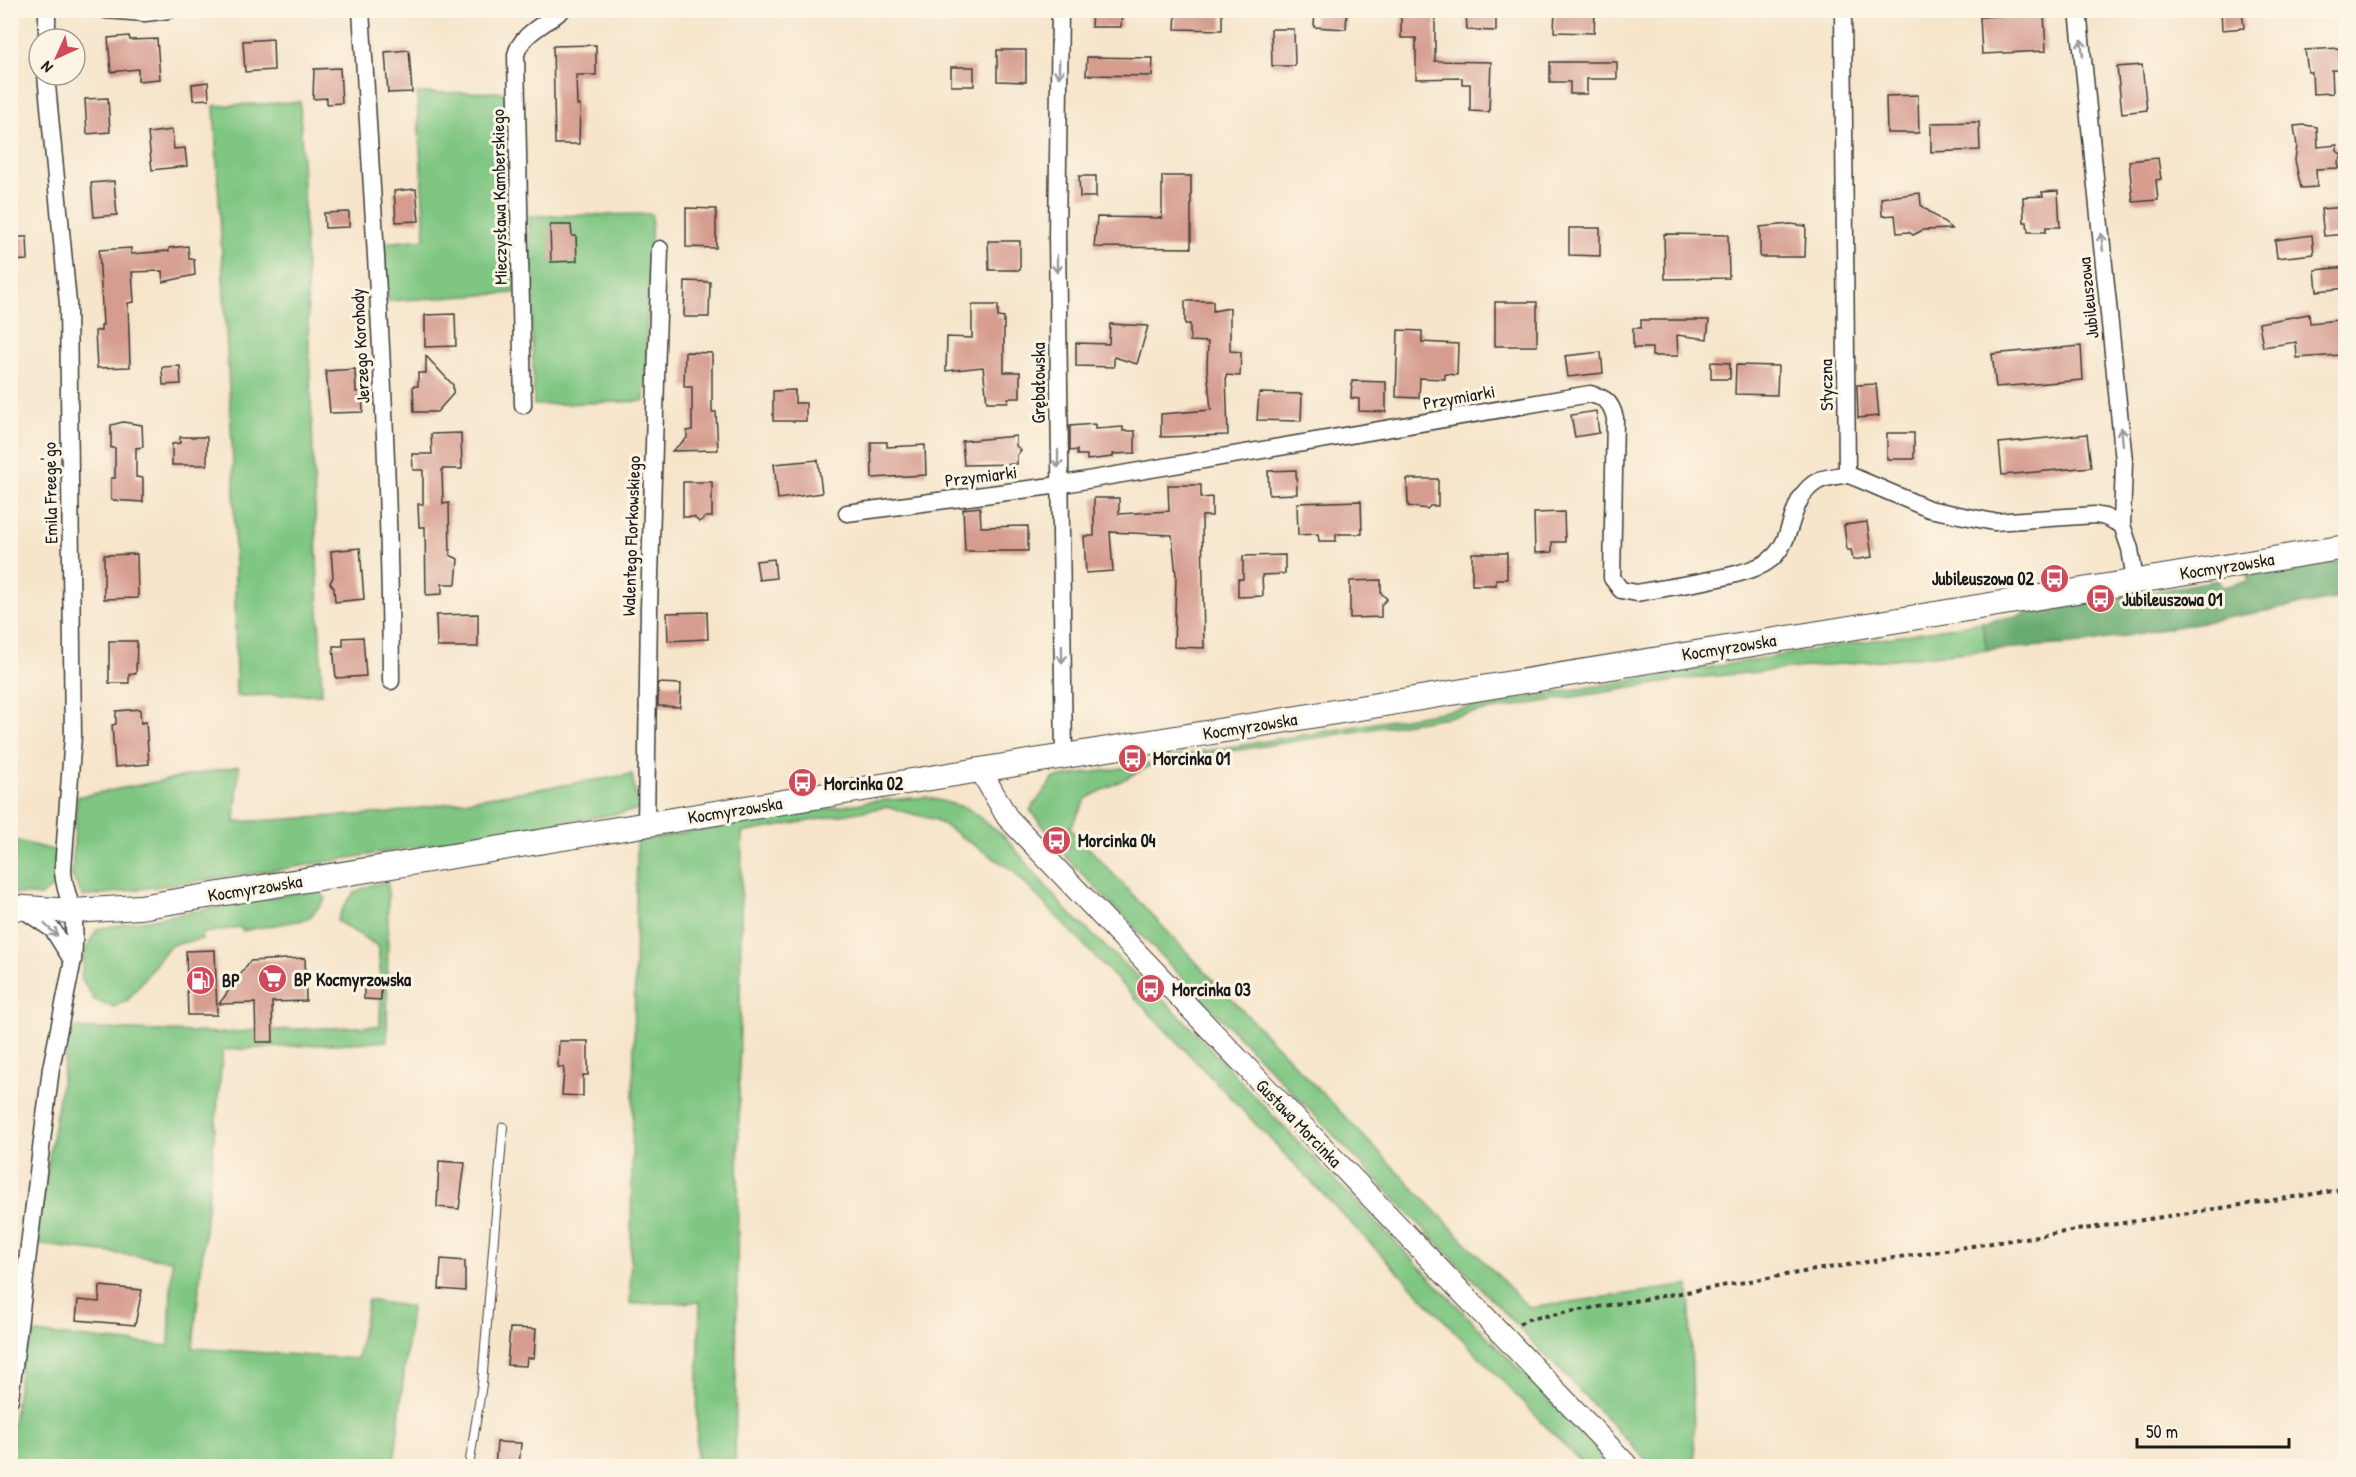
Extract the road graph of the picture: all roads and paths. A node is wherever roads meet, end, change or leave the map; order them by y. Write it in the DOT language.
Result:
graph roads {
  1 [pos="47,10"];
  2 [pos="106,10"];
  3 [pos="169,10"];
  4 [pos="361,10"];
  5 [pos="562,10"];
  6 [pos="1060,10"];
  7 [pos="1843,10"];
  8 [pos="2078,10"];
  9 [pos="46,27"];
  10 [pos="47,87"];
  11 [pos="660,249"];
  12 [pos="522,405"];
  13 [pos="1847,474"];
  14 [pos="1058,485"];
  15 [pos="847,513"];
  16 [pos="2122,525"];
  17 [pos="2346,547"];
  18 [pos="2135,581"];
  19 [pos="391,681"];
  20 [pos="1064,756"];
  21 [pos="981,771"];
  22 [pos="646,825"];
  23 [pos="16,908"];
  24 [pos="72,910"];
  25 [pos="73,960"];
  26 [pos="503,1127"];
  27 [pos="2346,1189"];
  28 [pos="1500,1334"];
  29 [pos="10,1399"];
  30 [pos="469,1467"];
  31 [pos="1628,1467"];
  1 -- 9 [label="street"];
  2 -- 3 [label="street"];
  4 -- 19 [label="street, Jerzego Korohody"];
  5 -- 12 [label="street, Mieczysława Kamberskiego"];
  6 -- 14 [label="street, Grębałowska, one-way"];
  7 -- 13 [label="street, Styczna"];
  16 -- 8 [label="street, Jubileuszowa, one-way"];
  10 -- 24 [label="street, Emila Freege'go"];
  11 -- 22 [label="street, Walentego Florkowskiego"];
  13 -- 14 [label="street, Przymiarki"];
  13 -- 16 [label="street"];
  14 -- 15 [label="street, Przymiarki"];
  14 -- 20 [label="street, Grębałowska, one-way"];
  16 -- 18 [label="street, Jubileuszowa"];
  17 -- 18 [label="main road, Kocmyrzowska"];
  18 -- 20 [label="main road, Kocmyrzowska"];
  20 -- 21 [label="main road, Kocmyrzowska"];
  21 -- 22 [label="main road, Kocmyrzowska"];
  21 -- 28 [label="street, Gustawa Morcinka"];
  22 -- 24 [label="main road, Kocmyrzowska"];
  23 -- 24 [label="main road, Kocmyrzowska"];
  23 -- 25 [label="street, one-way"];
  24 -- 25 [label="street, Emila Freege'go"];
  25 -- 29 [label="street, Emila Freege'go"];
  26 -- 30 [label="lane"];
  27 -- 28 [label="path"];
  28 -- 31 [label="street, Gustawa Morcinka"];
}
